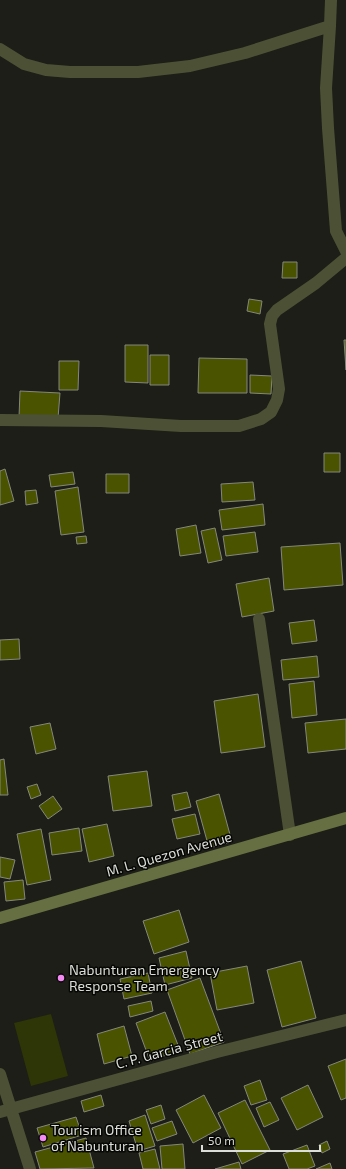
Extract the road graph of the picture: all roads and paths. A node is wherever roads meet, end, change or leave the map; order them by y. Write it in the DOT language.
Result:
graph roads {
  1 [pos="331,0"];
  2 [pos="330,26"];
  3 [pos="0,49"];
  4 [pos="346,251"];
  5 [pos="346,258"];
  6 [pos="0,420"];
  7 [pos="259,619"];
  8 [pos="346,818"];
  9 [pos="290,835"];
  10 [pos="0,918"];
  11 [pos="346,1020"];
  12 [pos="0,1074"];
  13 [pos="5,1111"];
  14 [pos="30,1169"];
  1 -- 2 [label="street"];
  2 -- 3 [label="street"];
  2 -- 4 [label="street"];
  5 -- 6 [label="street"];
  7 -- 9 [label="street"];
  8 -- 9 [label="main road, M. L. Quezon Avenue"];
  9 -- 10 [label="main road, M. L. Quezon Avenue"];
  11 -- 13 [label="street, C. P. Garcia Street"];
  12 -- 13 [label="street"];
  13 -- 14 [label="street"];
}
